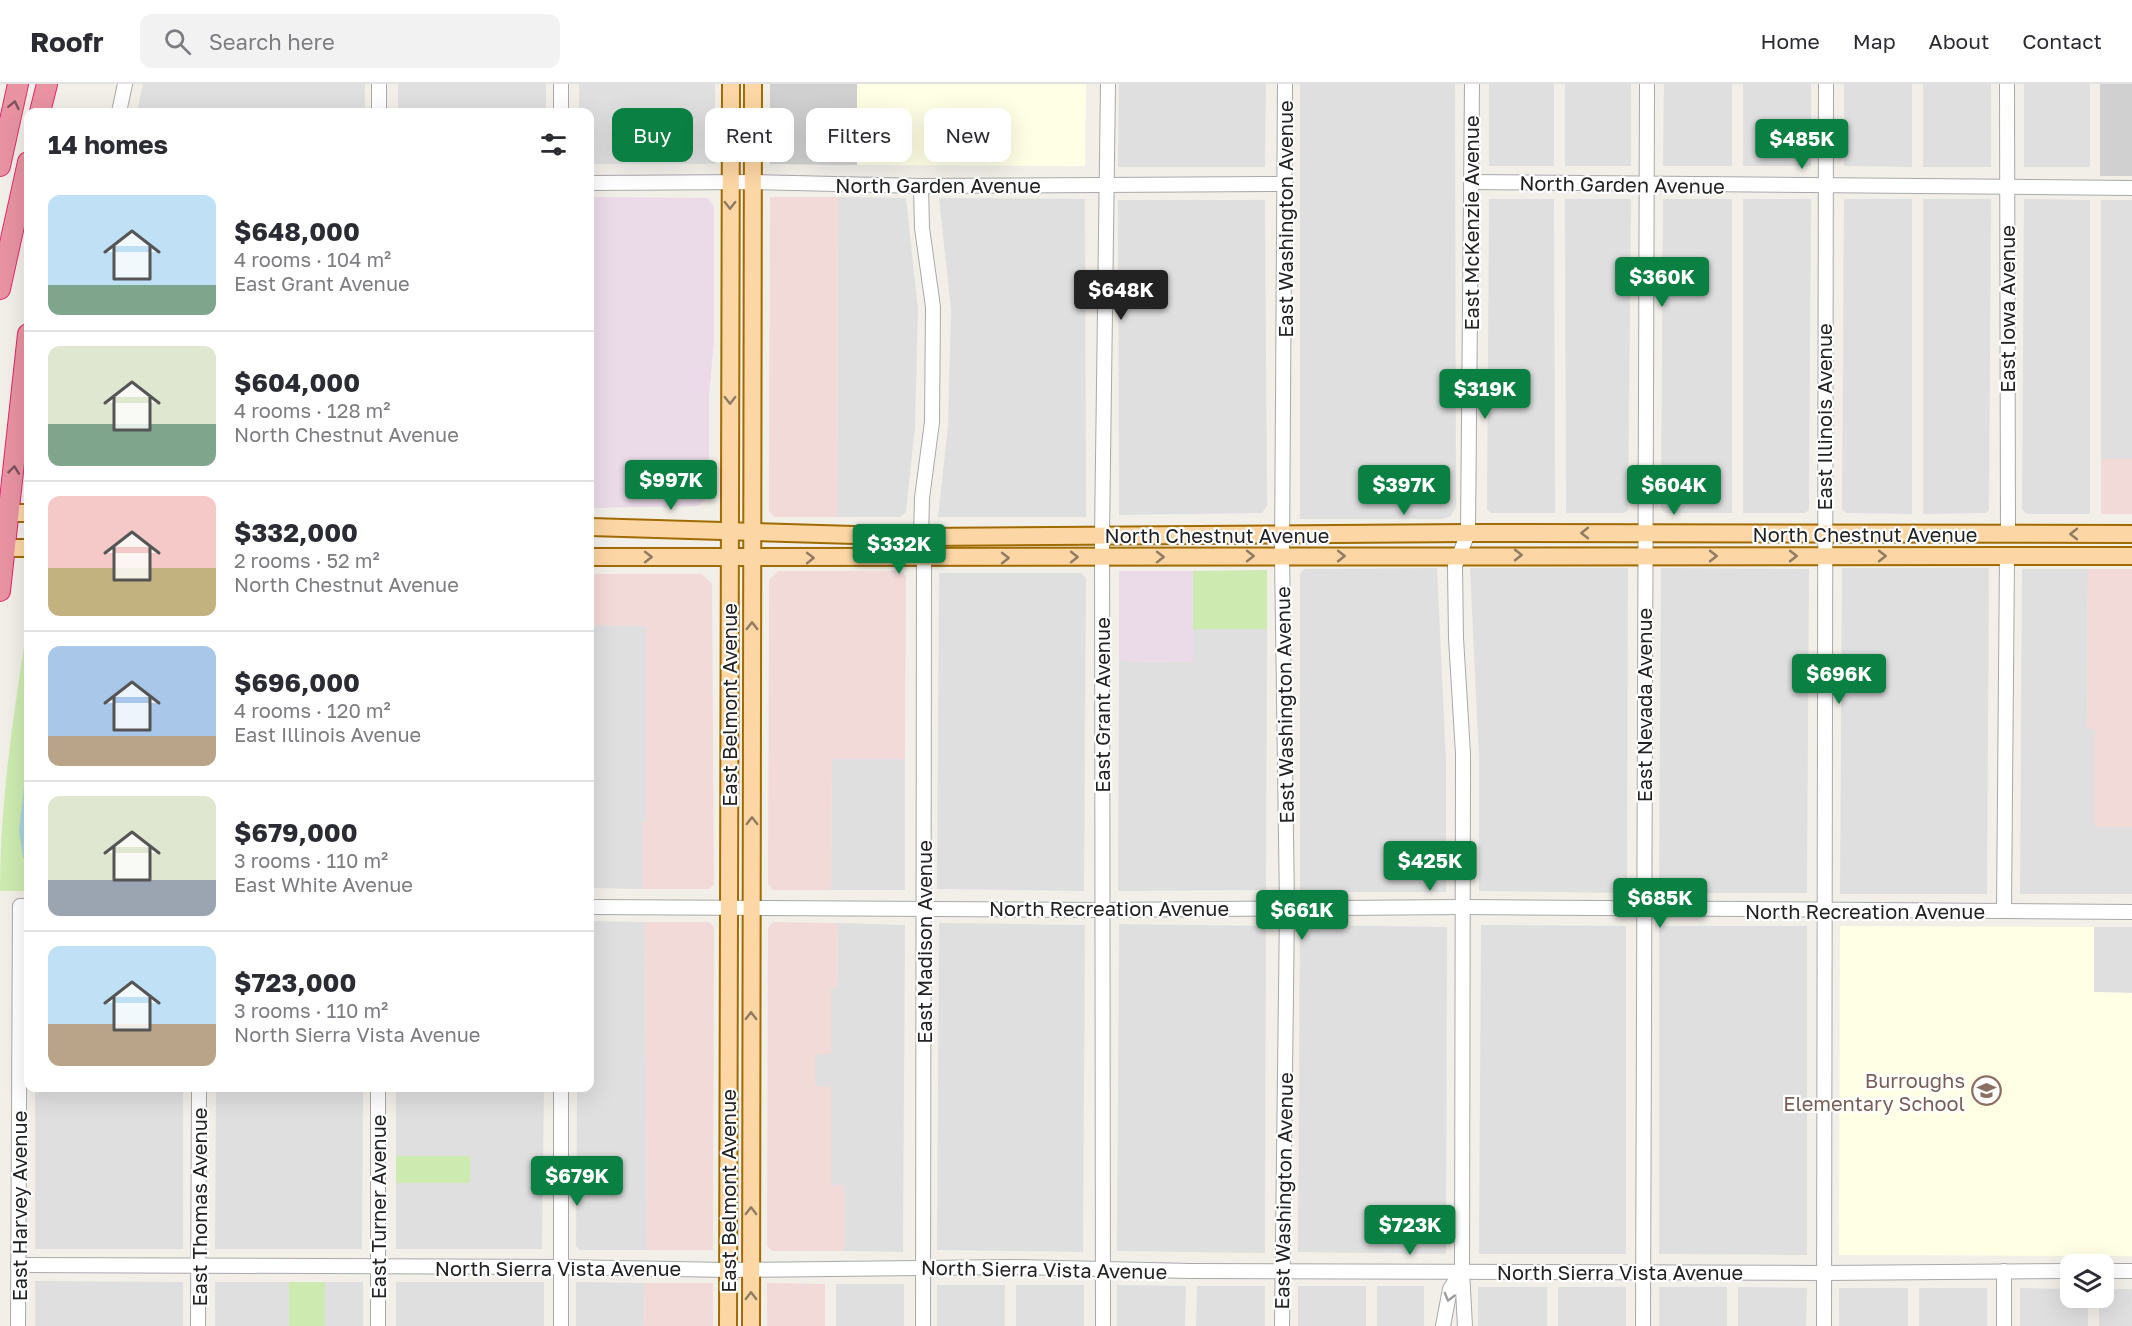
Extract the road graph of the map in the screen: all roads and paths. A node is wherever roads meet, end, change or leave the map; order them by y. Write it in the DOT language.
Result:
graph roads {
  1 [pos="18,84"];
  2 [pos="47,84"];
  3 [pos="58,84"];
  4 [pos="125,84"];
  5 [pos="379,84"];
  6 [pos="561,84"];
  7 [pos="731,84"];
  8 [pos="753,84"];
  9 [pos="1108,84"];
  10 [pos="1285,84"];
  11 [pos="1472,84"];
  12 [pos="1647,84"];
  13 [pos="1826,84"];
  14 [pos="2007,84"];
  15 [pos="41,108"];
  16 [pos="55,108"];
  17 [pos="120,108"];
  18 [pos="379,108"];
  19 [pos="561,108"];
  20 [pos="0,166"];
  21 [pos="24,180"];
  22 [pos="730,182"];
  23 [pos="753,182"];
  24 [pos="1472,182"];
  25 [pos="594,183"];
  26 [pos="1286,183"];
  27 [pos="1647,183"];
  28 [pos="1108,185"];
  29 [pos="921,186"];
  30 [pos="1826,186"];
  31 [pos="2007,186"];
  32 [pos="2132,188"];
  33 [pos="0,289"];
  34 [pos="24,382"];
  35 [pos="13,513"];
  36 [pos="594,527"];
  37 [pos="730,530"];
  38 [pos="752,531"];
  39 [pos="1468,533"];
  40 [pos="1644,533"];
  41 [pos="1823,533"];
  42 [pos="1282,534"];
  43 [pos="2008,534"];
  44 [pos="2132,534"];
  45 [pos="1102,535"];
  46 [pos="921,537"];
  47 [pos="3,548"];
  48 [pos="24,548"];
  49 [pos="1459,555"];
  50 [pos="1282,556"];
  51 [pos="1644,556"];
  52 [pos="1823,556"];
  53 [pos="1916,556"];
  54 [pos="2007,556"];
  55 [pos="2132,556"];
  56 [pos="594,557"];
  57 [pos="1102,557"];
  58 [pos="730,558"];
  59 [pos="752,558"];
  60 [pos="924,558"];
  61 [pos="0,591"];
  62 [pos="24,906"];
  63 [pos="594,907"];
  64 [pos="729,907"];
  65 [pos="752,907"];
  66 [pos="924,907"];
  67 [pos="1287,907"];
  68 [pos="1463,908"];
  69 [pos="1102,910"];
  70 [pos="1644,911"];
  71 [pos="1823,911"];
  72 [pos="2004,911"];
  73 [pos="2132,912"];
  74 [pos="199,1092"];
  75 [pos="378,1092"];
  76 [pos="561,1092"];
  77 [pos="18,1265"];
  78 [pos="378,1267"];
  79 [pos="562,1267"];
  80 [pos="199,1268"];
  81 [pos="923,1268"];
  82 [pos="751,1269"];
  83 [pos="728,1270"];
  84 [pos="1102,1270"];
  85 [pos="1462,1271"];
  86 [pos="2004,1271"];
  87 [pos="2060,1271"];
  88 [pos="2114,1271"];
  89 [pos="2132,1271"];
  90 [pos="1282,1272"];
  91 [pos="1642,1272"];
  92 [pos="1824,1273"];
  93 [pos="18,1326"];
  94 [pos="198,1326"];
  95 [pos="378,1326"];
  96 [pos="561,1326"];
  97 [pos="728,1326"];
  98 [pos="751,1326"];
  99 [pos="923,1326"];
  100 [pos="1102,1326"];
  101 [pos="1282,1326"];
  102 [pos="1443,1326"];
  103 [pos="1465,1326"];
  104 [pos="1643,1326"];
  105 [pos="1824,1326"];
  106 [pos="2004,1326"];
  20 -- 1 [label="highway, one-way"];
  2 -- 15 [label="highway"];
  3 -- 16 [label="highway"];
  4 -- 17 [label="street"];
  5 -- 18 [label="street"];
  6 -- 19 [label="street"];
  7 -- 22 [label="main road, East Belmont Avenue"];
  8 -- 23 [label="main road, East Belmont Avenue"];
  9 -- 28 [label="street, East Grant Avenue"];
  10 -- 26 [label="street, East Washington Avenue"];
  11 -- 24 [label="street, East McKenzie Avenue"];
  12 -- 27 [label="street, East Nevada Avenue"];
  13 -- 30 [label="street, East Illinois Avenue"];
  14 -- 31 [label="street, East Iowa Avenue"];
  21 -- 33 [label="highway"];
  22 -- 23 [label="street, North Garden Avenue"];
  22 -- 25 [label="street, North Garden Avenue"];
  22 -- 37 [label="main road, East Belmont Avenue, one-way"];
  23 -- 29 [label="street, North Garden Avenue"];
  23 -- 38 [label="main road, East Belmont Avenue"];
  24 -- 27 [label="street, North Garden Avenue"];
  24 -- 39 [label="street, East McKenzie Avenue"];
  26 -- 28 [label="street, North Garden Avenue"];
  26 -- 42 [label="street, East Washington Avenue"];
  27 -- 30 [label="street, North Garden Avenue"];
  27 -- 40 [label="street, East Nevada Avenue"];
  28 -- 29 [label="street, North Garden Avenue"];
  28 -- 45 [label="street, East Grant Avenue"];
  29 -- 46 [label="street"];
  30 -- 31 [label="street, North Garden Avenue"];
  30 -- 41 [label="street, East Illinois Avenue"];
  31 -- 32 [label="street, North Garden Avenue"];
  31 -- 43 [label="street, East Iowa Avenue"];
  35 -- 34 [label="highway, one-way"];
  35 -- 47 [label="highway"];
  36 -- 37 [label="main road, North Chestnut Avenue"];
  37 -- 38 [label="main road, North Chestnut Avenue"];
  37 -- 58 [label="main road, East Belmont Avenue"];
  38 -- 46 [label="main road, North Chestnut Avenue"];
  38 -- 59 [label="main road, East Belmont Avenue"];
  40 -- 39 [label="main road, North Chestnut Avenue, one-way"];
  39 -- 42 [label="main road, North Chestnut Avenue"];
  39 -- 49 [label="street, East McKenzie Avenue"];
  40 -- 41 [label="main road, North Chestnut Avenue"];
  40 -- 51 [label="street, East Nevada Avenue"];
  41 -- 43 [label="main road, North Chestnut Avenue"];
  41 -- 52 [label="street, East Illinois Avenue"];
  42 -- 45 [label="main road, North Chestnut Avenue"];
  42 -- 50 [label="street, East Washington Avenue"];
  44 -- 43 [label="main road, North Chestnut Avenue, one-way"];
  43 -- 53 [label="main road"];
  45 -- 46 [label="main road, North Chestnut Avenue"];
  45 -- 57 [label="street, East Grant Avenue"];
  47 -- 48 [label="main road"];
  47 -- 61 [label="highway"];
  50 -- 49 [label="main road, North Chestnut Avenue, one-way"];
  49 -- 51 [label="main road, North Chestnut Avenue, one-way"];
  49 -- 68 [label="street, East McKenzie Avenue"];
  57 -- 50 [label="main road, North Chestnut Avenue, one-way"];
  50 -- 67 [label="street, East Washington Avenue"];
  51 -- 52 [label="main road, North Chestnut Avenue, one-way"];
  51 -- 70 [label="street, East Nevada Avenue"];
  52 -- 53 [label="main road, North Chestnut Avenue, one-way"];
  52 -- 71 [label="street, East Illinois Avenue"];
  53 -- 54 [label="main road, North Chestnut Avenue"];
  54 -- 55 [label="main road, North Chestnut Avenue"];
  54 -- 72 [label="street"];
  56 -- 58 [label="main road, North Chestnut Avenue, one-way"];
  60 -- 57 [label="main road, North Chestnut Avenue, one-way"];
  57 -- 69 [label="street, East Grant Avenue"];
  58 -- 59 [label="main road, North Chestnut Avenue"];
  58 -- 64 [label="main road, East Belmont Avenue"];
  59 -- 60 [label="main road, North Chestnut Avenue, one-way"];
  65 -- 59 [label="main road, East Belmont Avenue, one-way"];
  60 -- 66 [label="street, East Madison Avenue"];
  62 -- 77 [label="street, East Harvey Avenue"];
  63 -- 64 [label="street, North Recreation Avenue"];
  64 -- 65 [label="street, North Recreation Avenue"];
  64 -- 83 [label="main road, East Belmont Avenue"];
  65 -- 66 [label="street, North Recreation Avenue"];
  82 -- 65 [label="main road, East Belmont Avenue, one-way"];
  66 -- 69 [label="street, North Recreation Avenue"];
  66 -- 81 [label="street, East Madison Avenue"];
  67 -- 68 [label="street, North Recreation Avenue"];
  67 -- 69 [label="street, North Recreation Avenue"];
  67 -- 90 [label="street, East Washington Avenue"];
  68 -- 70 [label="street, North Recreation Avenue"];
  68 -- 85 [label="street, East McKenzie Avenue"];
  69 -- 84 [label="street, East Grant Avenue"];
  70 -- 71 [label="street, North Recreation Avenue"];
  70 -- 91 [label="street, East Nevada Avenue"];
  71 -- 72 [label="street, North Recreation Avenue"];
  71 -- 92 [label="street, East Illinois Avenue"];
  72 -- 73 [label="street, North Recreation Avenue"];
  74 -- 80 [label="street, East Thomas Avenue"];
  75 -- 78 [label="street, East Turner Avenue"];
  76 -- 79 [label="street"];
  77 -- 80 [label="street, North Sierra Vista Avenue"];
  77 -- 93 [label="street, East Harvey Avenue"];
  78 -- 79 [label="street, North Sierra Vista Avenue"];
  78 -- 80 [label="street, North Sierra Vista Avenue"];
  78 -- 95 [label="street, East Turner Avenue"];
  79 -- 83 [label="street, North Sierra Vista Avenue"];
  79 -- 96 [label="street"];
  80 -- 94 [label="street, East Thomas Avenue"];
  81 -- 82 [label="street, North Sierra Vista Avenue"];
  81 -- 84 [label="street, North Sierra Vista Avenue"];
  81 -- 99 [label="street, East Madison Avenue"];
  82 -- 83 [label="street, North Sierra Vista Avenue"];
  98 -- 82 [label="main road, East Belmont Avenue, one-way"];
  83 -- 97 [label="main road, East Belmont Avenue"];
  84 -- 90 [label="street, North Sierra Vista Avenue"];
  84 -- 100 [label="street, East Grant Avenue"];
  85 -- 90 [label="street, North Sierra Vista Avenue"];
  85 -- 91 [label="street, North Sierra Vista Avenue"];
  85 -- 102 [label="street, one-way"];
  85 -- 103 [label="street, East McKenzie Avenue"];
  86 -- 87 [label="street, North Sierra Vista Avenue"];
  86 -- 92 [label="street, North Sierra Vista Avenue"];
  86 -- 106 [label="street"];
  88 -- 89 [label="street"];
  90 -- 101 [label="street, East Washington Avenue"];
  91 -- 92 [label="street, North Sierra Vista Avenue"];
  91 -- 104 [label="street, East Nevada Avenue"];
  92 -- 105 [label="street, East Illinois Avenue"];
}
